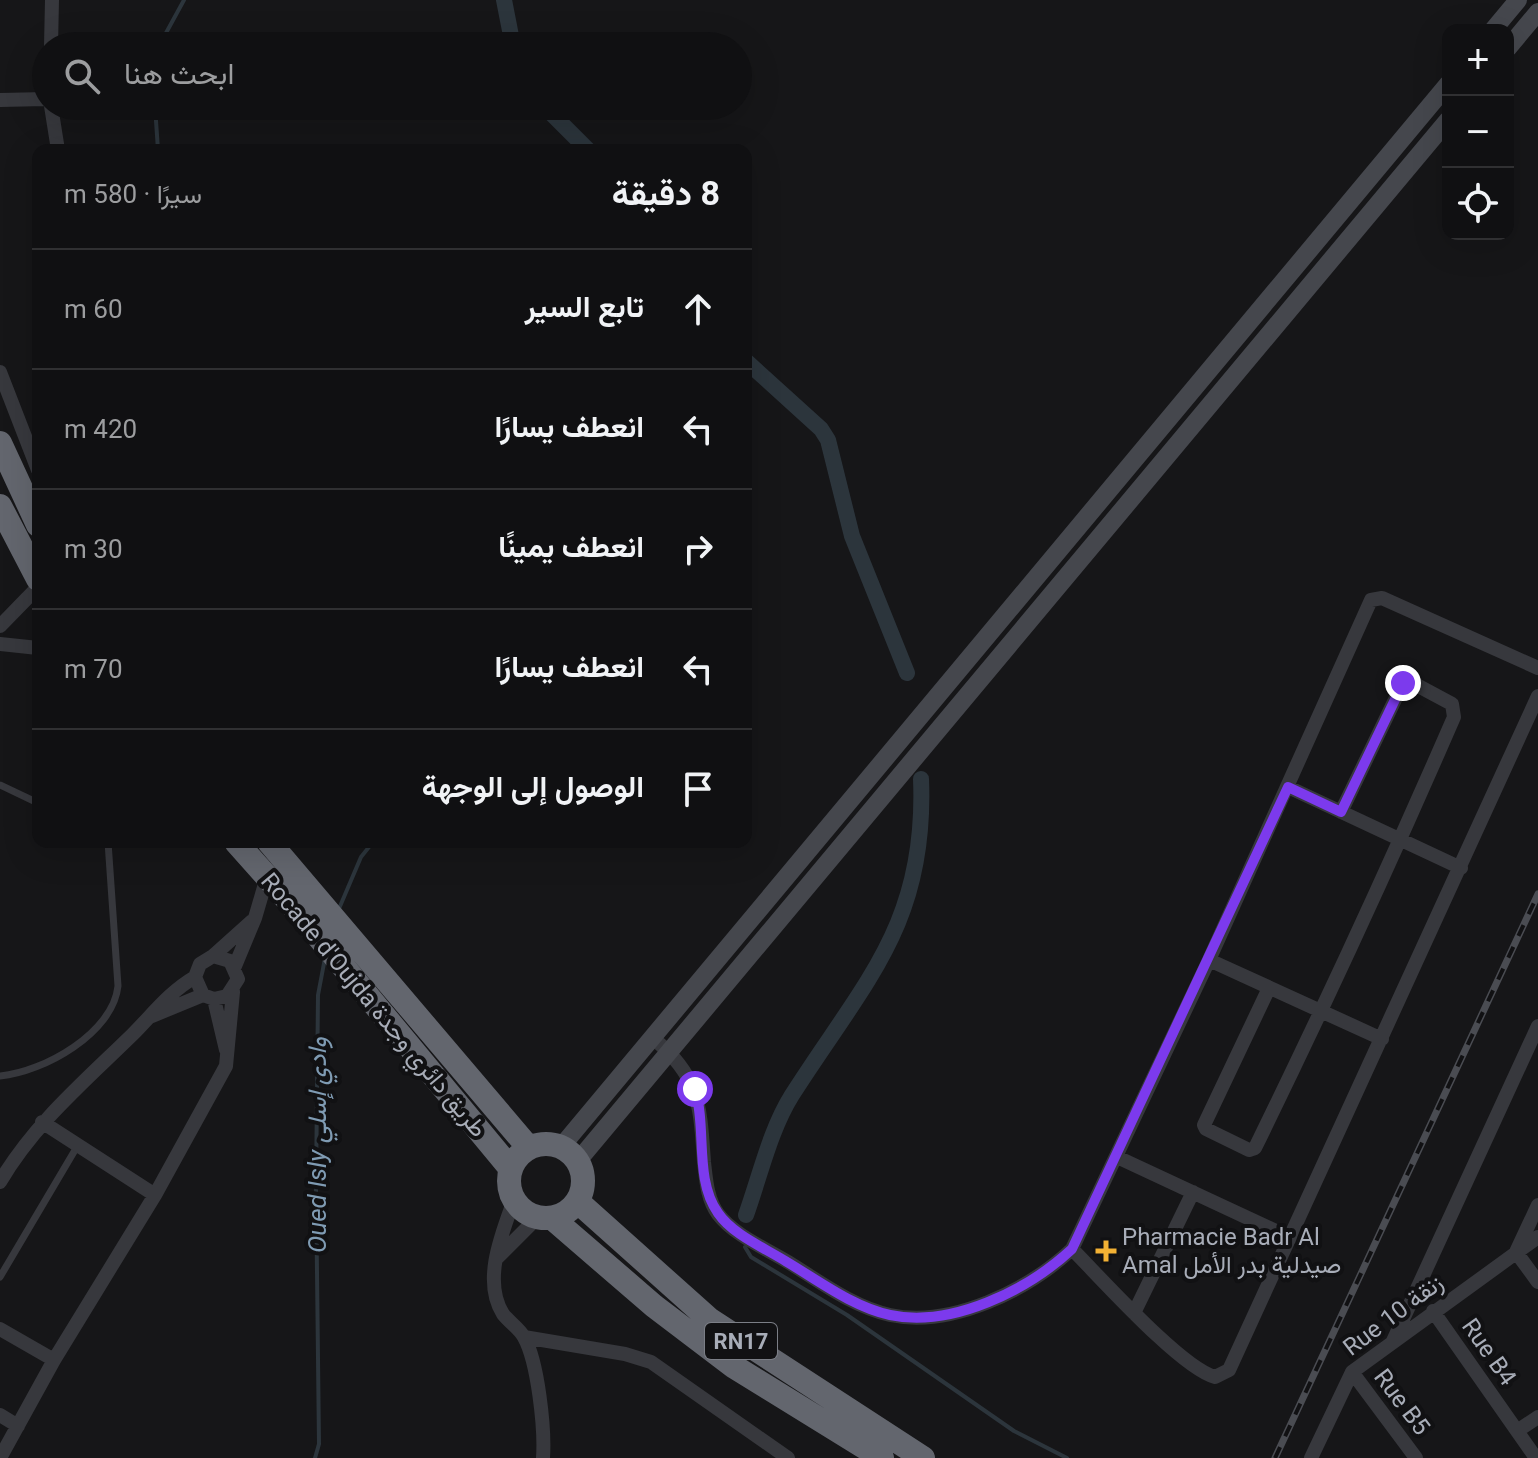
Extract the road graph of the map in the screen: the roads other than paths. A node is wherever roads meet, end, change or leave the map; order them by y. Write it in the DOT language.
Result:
graph roads {
  1 [pos="52,0"];
  2 [pos="1518,0"];
  3 [pos="1538,12"];
  4 [pos="1498,24"];
  5 [pos="51,32"];
  6 [pos="1514,41"];
  7 [pos="1442,91"];
  8 [pos="32,99"];
  9 [pos="0,100"];
  10 [pos="53,120"];
  11 [pos="1442,127"];
  12 [pos="57,144"];
  13 [pos="0,372"];
  14 [pos="0,443"];
  15 [pos="32,455"];
  16 [pos="0,506"];
  17 [pos="32,512"];
  18 [pos="32,567"];
  19 [pos="32,593"];
  20 [pos="0,626"];
  21 [pos="0,644"];
  22 [pos="32,647"];
  23 [pos="1538,668"];
  24 [pos="1538,696"];
  25 [pos="0,785"];
  26 [pos="1288,787"];
  27 [pos="32,800"];
  28 [pos="1341,812"];
  29 [pos="1400,840"];
  30 [pos="108,848"];
  31 [pos="255,848"];
  32 [pos="277,855"];
  33 [pos="1461,868"];
  34 [pos="255,918"];
  35 [pos="213,956"];
  36 [pos="1209,960"];
  37 [pos="235,966"];
  38 [pos="195,977"];
  39 [pos="1269,988"];
  40 [pos="378,989"];
  41 [pos="233,992"];
  42 [pos="208,997"];
  43 [pos="1322,1011"];
  44 [pos="152,1016"];
  45 [pos="1538,1026"];
  46 [pos="654,1039"];
  47 [pos="1382,1039"];
  48 [pos="671,1053"];
  49 [pos="228,1058"];
  50 [pos="0,1076"];
  51 [pos="42,1122"];
  52 [pos="78,1145"];
  53 [pos="529,1148"];
  54 [pos="569,1154"];
  55 [pos="1117,1157"];
  56 [pos="6,1161"];
  57 [pos="511,1169"];
  58 [pos="0,1182"];
  59 [pos="1193,1192"];
  60 [pos="155,1195"];
  61 [pos="514,1200"];
  62 [pos="577,1201"];
  63 [pos="1538,1205"];
  64 [pos="545,1217"];
  65 [pos="1538,1237"];
  66 [pos="1291,1238"];
  67 [pos="1072,1249"];
  68 [pos="1516,1252"];
  69 [pos="496,1259"];
  70 [pos="0,1277"];
  71 [pos="1538,1282"];
  72 [pos="1433,1311"];
  73 [pos="1134,1313"];
  74 [pos="0,1329"];
  75 [pos="524,1337"];
  76 [pos="1393,1341"];
  77 [pos="54,1360"];
  78 [pos="1352,1372"];
  79 [pos="0,1415"];
  80 [pos="1538,1417"];
  81 [pos="18,1426"];
  82 [pos="1517,1431"];
  83 [pos="1413,1457"];
  84 [pos="0,1458"];
  85 [pos="543,1458"];
  86 [pos="788,1458"];
  87 [pos="882,1458"];
  88 [pos="923,1458"];
  89 [pos="1311,1458"];
  90 [pos="1536,1458"];
  1 -- 5 [label="street"];
  2 -- 4 [label="main road"];
  3 -- 6 [label="main road"];
  7 -- 46 [label="main road"];
  8 -- 9 [label="street"];
  10 -- 12 [label="street"];
  11 -- 48 [label="main road"];
  13 -- 15 [label="street"];
  14 -- 17 [label="highway"];
  16 -- 18 [label="highway"];
  19 -- 20 [label="street"];
  21 -- 22 [label="street"];
  23 -- 26 [label="street"];
  24 -- 33 [label="street"];
  25 -- 27 [label="lane"];
  26 -- 28 [label="street"];
  26 -- 36 [label="street"];
  28 -- 29 [label="street"];
  28 -- 29 [label="street"];
  29 -- 33 [label="street"];
  29 -- 43 [label="street"];
  30 -- 50 [label="lane"];
  31 -- 32 [label="highway, Rocade d'Oujda طريق دائري وجدة"];
  32 -- 34 [label="street"];
  32 -- 40 [label="highway, Rocade d'Oujda طريق دائري وجدة"];
  33 -- 47 [label="street"];
  34 -- 35 [label="street"];
  34 -- 37 [label="street"];
  35 -- 37 [label="street"];
  35 -- 38 [label="street"];
  36 -- 39 [label="street"];
  36 -- 55 [label="street"];
  37 -- 41 [label="street"];
  38 -- 42 [label="street"];
  38 -- 44 [label="street"];
  39 -- 43 [label="street"];
  39 -- 43 [label="street"];
  40 -- 53 [label="highway, Rocade d'Oujda طريق دائري وجدة"];
  40 -- 57 [label="highway, Rocade d'Oujda طريق دائري وجدة"];
  41 -- 42 [label="street"];
  41 -- 49 [label="street"];
  42 -- 44 [label="street"];
  42 -- 49 [label="street"];
  43 -- 47 [label="street"];
  44 -- 51 [label="street"];
  45 -- 76 [label="street"];
  46 -- 48 [label="street"];
  46 -- 54 [label="main road"];
  47 -- 66 [label="street"];
  48 -- 54 [label="main road"];
  48 -- 67 [label="street"];
  49 -- 60 [label="street"];
  51 -- 52 [label="street"];
  51 -- 56 [label="street"];
  52 -- 60 [label="street"];
  52 -- 70 [label="lane"];
  53 -- 54 [label="highway"];
  53 -- 57 [label="highway"];
  54 -- 62 [label="highway"];
  55 -- 59 [label="street"];
  55 -- 67 [label="street"];
  56 -- 58 [label="street"];
  57 -- 61 [label="highway"];
  59 -- 66 [label="street"];
  59 -- 73 [label="street"];
  60 -- 77 [label="street"];
  61 -- 64 [label="highway, RN17"];
  61 -- 69 [label="street"];
  62 -- 64 [label="highway"];
  62 -- 88 [label="highway, RN17"];
  63 -- 68 [label="street"];
  64 -- 69 [label="street"];
  64 -- 87 [label="highway, RN17"];
  65 -- 68 [label="street, Rue 10 زنقة"];
  66 -- 73 [label="street"];
  67 -- 73 [label="street"];
  68 -- 71 [label="street"];
  68 -- 72 [label="street, Rue 10 زنقة"];
  69 -- 75 [label="street"];
  72 -- 76 [label="street, Rue 10 زنقة"];
  72 -- 82 [label="street, Rue B4"];
  74 -- 77 [label="street"];
  75 -- 85 [label="street"];
  75 -- 86 [label="street"];
  76 -- 78 [label="street, Rue 10 زنقة"];
  77 -- 81 [label="street"];
  78 -- 83 [label="street, Rue B5"];
  78 -- 89 [label="street, Rue 10 زنقة"];
  79 -- 81 [label="street"];
  80 -- 82 [label="street"];
  81 -- 84 [label="street"];
  82 -- 90 [label="street, Rue B4"];
}
